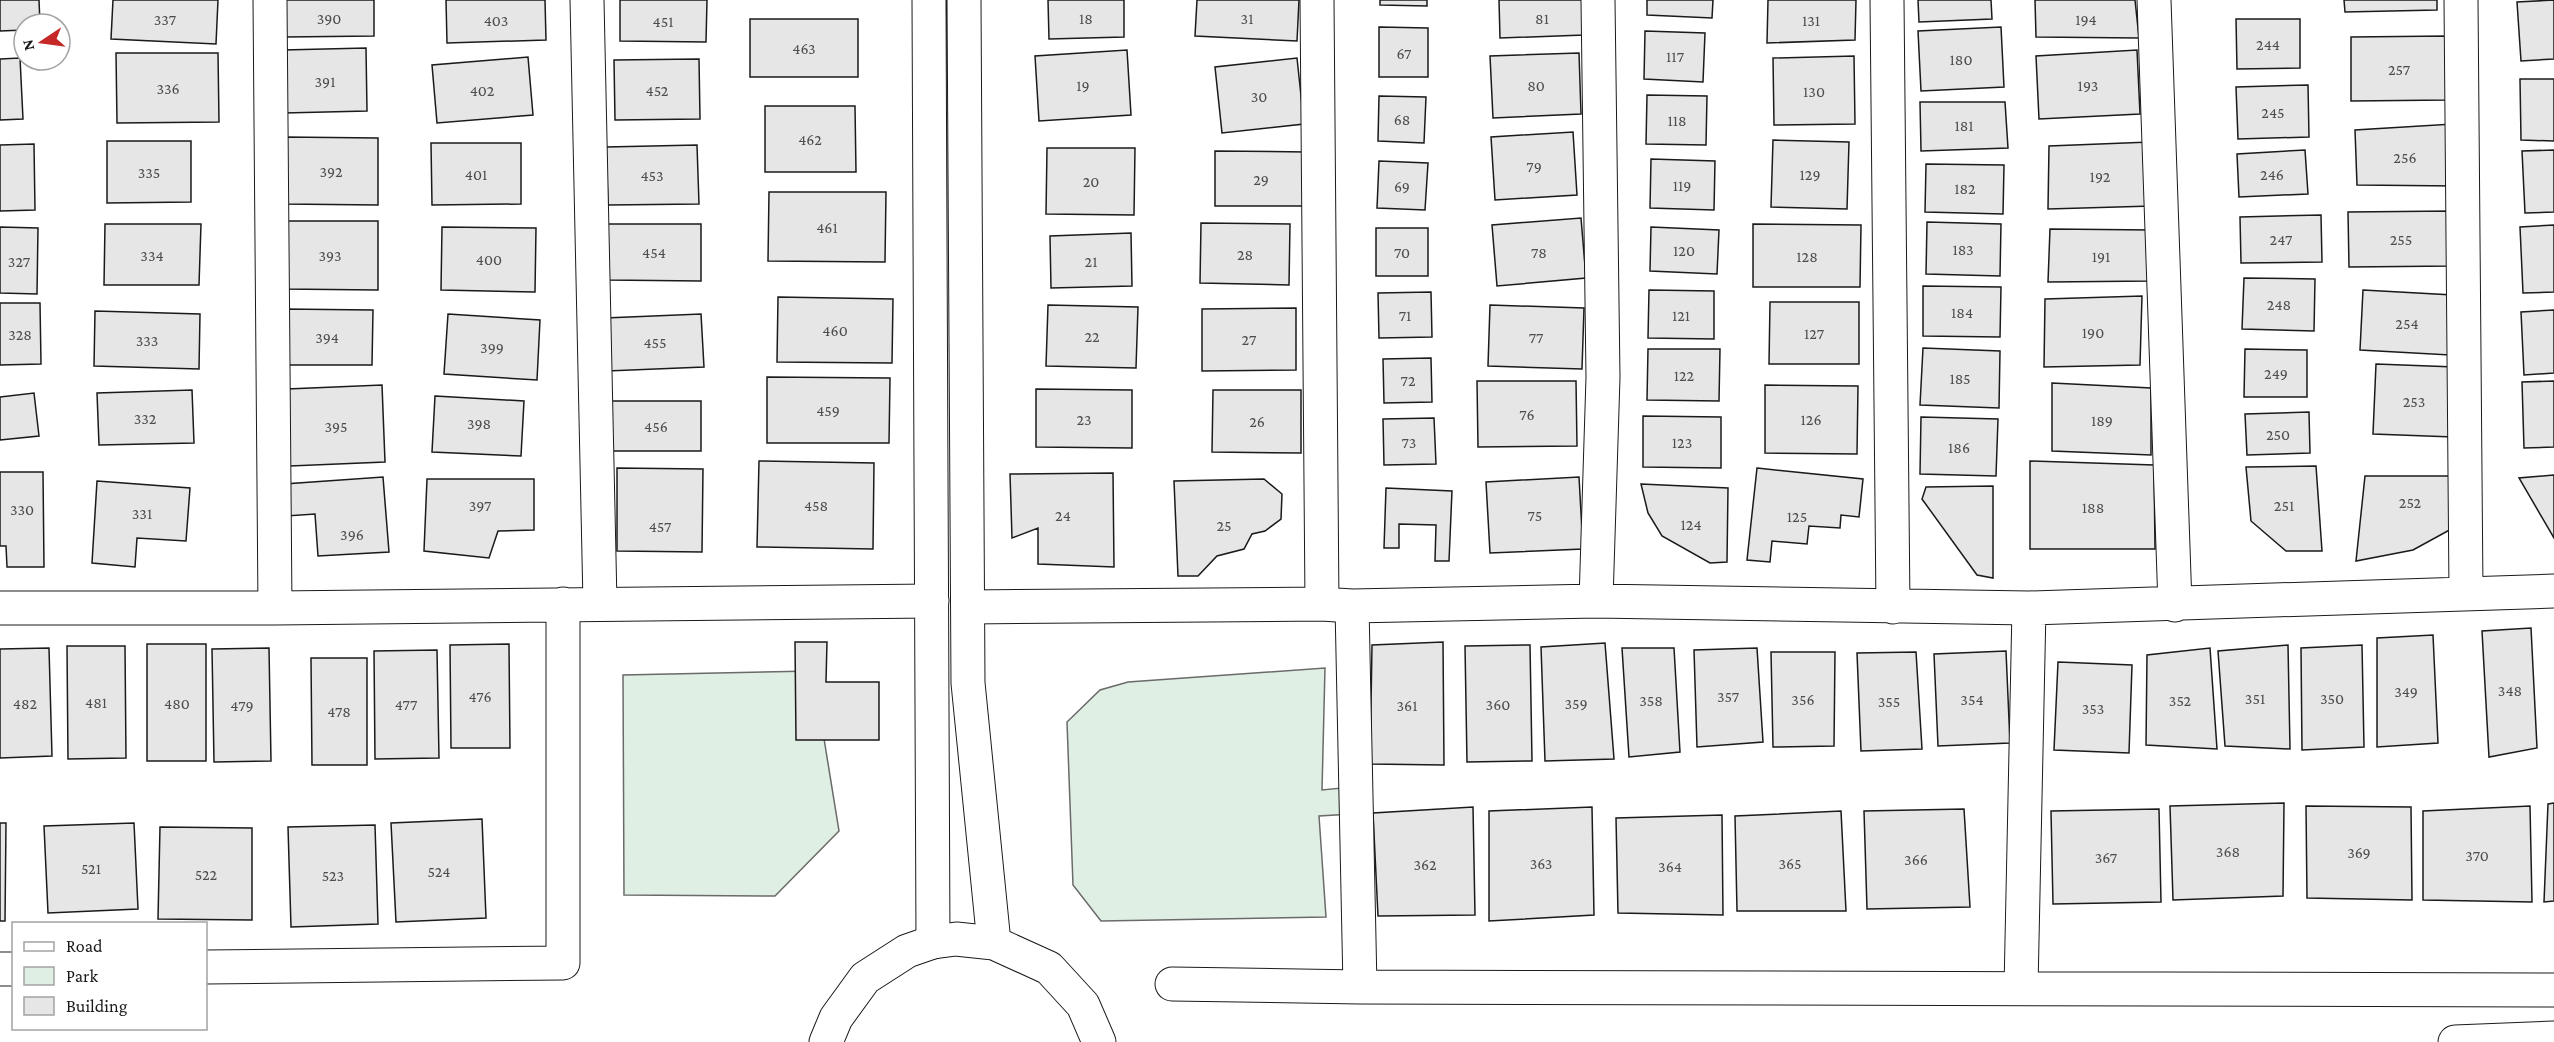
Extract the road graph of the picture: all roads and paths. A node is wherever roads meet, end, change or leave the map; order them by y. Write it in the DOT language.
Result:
graph roads {
  1 [pos="270,0"];
  2 [pos="587,0"];
  3 [pos="929,0"];
  4 [pos="964,0"];
  5 [pos="1317,0"];
  6 [pos="1598,0"];
  7 [pos="1887,0"];
  8 [pos="2154,0"];
  9 [pos="2461,0"];
  10 [pos="930,413"];
  11 [pos="966,415"];
  12 [pos="2554,591"];
  13 [pos="2466,592"];
  14 [pos="932,601"];
  15 [pos="1596,601"];
  16 [pos="600,603"];
  17 [pos="563,604"];
  18 [pos="1337,605"];
  19 [pos="2175,605"];
  20 [pos="968,607"];
  21 [pos="1893,607"];
  22 [pos="0,608"];
  23 [pos="275,608"];
  24 [pos="2029,608"];
  25 [pos="933,942"];
  26 [pos="994,943"];
  27 [pos="207,967"];
  28 [pos="1173,984"];
  29 [pos="1360,987"];
  30 [pos="2021,988"];
  31 [pos="2554,990"];
  32 [pos="2554,1038"];
  33 [pos="826,1042"];
  34 [pos="1099,1042"];
  35 [pos="2455,1042"];
  1 -- 23 [label="street"];
  2 -- 16 [label="street"];
  3 -- 10 [label="street"];
  4 -- 11 [label="street"];
  5 -- 18 [label="street"];
  6 -- 15 [label="street"];
  7 -- 21 [label="street"];
  8 -- 19 [label="street"];
  9 -- 13 [label="street"];
  10 -- 11 [label="street"];
  10 -- 14 [label="street"];
  11 -- 20 [label="street"];
  12 -- 13 [label="street"];
  13 -- 19 [label="street"];
  14 -- 16 [label="street"];
  14 -- 25 [label="street"];
  15 -- 18 [label="street"];
  15 -- 21 [label="street"];
  16 -- 17 [label="street"];
  17 -- 23 [label="street"];
  17 -- 27 [label="street"];
  18 -- 20 [label="street"];
  18 -- 29 [label="street"];
  19 -- 24 [label="street"];
  20 -- 26 [label="street"];
  21 -- 24 [label="street"];
  22 -- 23 [label="street"];
  24 -- 30 [label="street"];
  25 -- 26 [label="street"];
  25 -- 33 [label="street"];
  26 -- 34 [label="street"];
  28 -- 29 [label="street"];
  29 -- 30 [label="street"];
  30 -- 31 [label="street"];
  32 -- 35 [label="street"];
}
